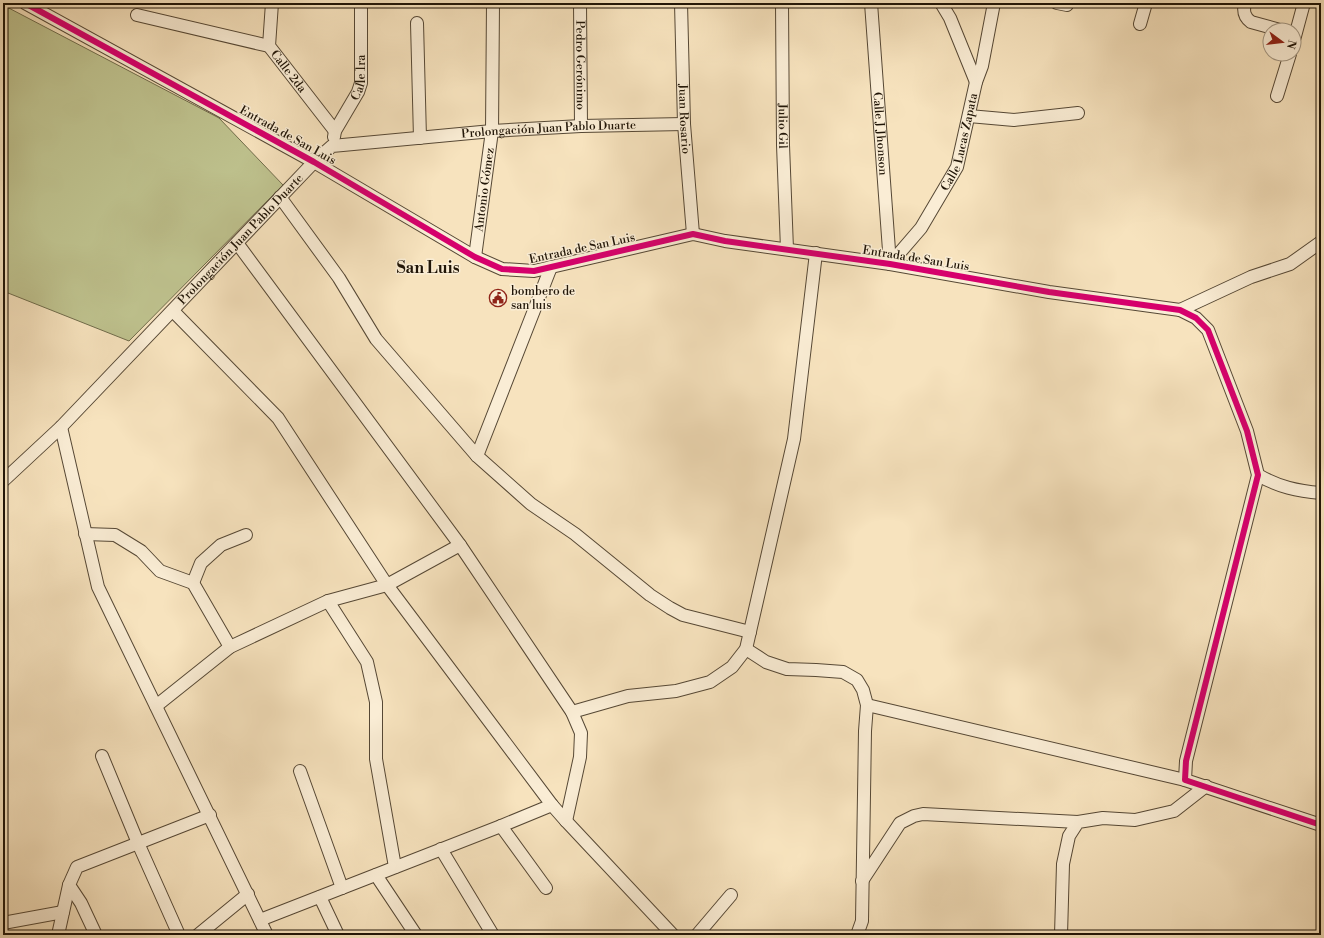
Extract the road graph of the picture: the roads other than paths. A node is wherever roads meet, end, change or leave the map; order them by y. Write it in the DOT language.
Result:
graph roads {
  1 [pos="25,3"];
  2 [pos="272,3"];
  3 [pos="362,3"];
  4 [pos="493,3"];
  5 [pos="580,3"];
  6 [pos="681,3"];
  7 [pos="782,3"];
  8 [pos="871,3"];
  9 [pos="941,3"];
  10 [pos="994,3"];
  11 [pos="1146,3"];
  12 [pos="1245,3"];
  13 [pos="1304,3"];
  14 [pos="46,8"];
  15 [pos="137,15"];
  16 [pos="1299,22"];
  17 [pos="417,24"];
  18 [pos="1140,24"];
  19 [pos="1262,25"];
  20 [pos="268,46"];
  21 [pos="1288,62"];
  22 [pos="976,82"];
  23 [pos="1277,96"];
  24 [pos="1078,113"];
  25 [pos="969,116"];
  26 [pos="684,124"];
  27 [pos="581,126"];
  28 [pos="335,131"];
  29 [pos="492,131"];
  30 [pos="420,138"];
  31 [pos="332,146"];
  32 [pos="314,162"];
  33 [pos="280,197"];
  34 [pos="692,234"];
  35 [pos="1321,242"];
  36 [pos="236,243"];
  37 [pos="787,250"];
  38 [pos="816,253"];
  39 [pos="475,257"];
  40 [pos="890,264"];
  41 [pos="551,267"];
  42 [pos="1180,310"];
  43 [pos="173,311"];
  44 [pos="61,427"];
  45 [pos="477,456"];
  46 [pos="1258,475"];
  47 [pos="3,481"];
  48 [pos="1321,493"];
  49 [pos="85,534"];
  50 [pos="246,535"];
  51 [pos="460,546"];
  52 [pos="193,583"];
  53 [pos="387,585"];
  54 [pos="328,600"];
  55 [pos="750,632"];
  56 [pos="230,647"];
  57 [pos="746,648"];
  58 [pos="867,705"];
  59 [pos="156,706"];
  60 [pos="572,712"];
  61 [pos="102,756"];
  62 [pos="300,772"];
  63 [pos="1185,780"];
  64 [pos="1206,786"];
  65 [pos="552,805"];
  66 [pos="210,815"];
  67 [pos="566,821"];
  68 [pos="1078,822"];
  69 [pos="1321,825"];
  70 [pos="501,826"];
  71 [pos="138,843"];
  72 [pos="441,849"];
  73 [pos="395,867"];
  74 [pos="376,875"];
  75 [pos="862,881"];
  76 [pos="69,885"];
  77 [pos="342,888"];
  78 [pos="546,888"];
  79 [pos="248,894"];
  80 [pos="731,895"];
  81 [pos="320,897"];
  82 [pos="63,912"];
  83 [pos="260,920"];
  84 [pos="3,923"];
  85 [pos="58,935"];
  86 [pos="96,935"];
  87 [pos="179,935"];
  88 [pos="198,935"];
  89 [pos="267,935"];
  90 [pos="338,935"];
  91 [pos="416,935"];
  92 [pos="493,935"];
  93 [pos="673,935"];
  94 [pos="697,935"];
  95 [pos="857,935"];
  96 [pos="1061,935"];
  1 -- 14 [label="street, Entrada de San Luis"];
  2 -- 20 [label="street, Calle 2da"];
  3 -- 28 [label="street, Calle 1ra"];
  4 -- 29 [label="street, Antonio Gómez"];
  5 -- 27 [label="street, Pedro Gerónimo"];
  6 -- 26 [label="street, Juan Rosario"];
  7 -- 37 [label="street, Julio Gil"];
  8 -- 40 [label="street, Calle J Jhonson"];
  9 -- 22 [label="street"];
  10 -- 22 [label="street, Calle Lucas Zapata"];
  11 -- 18 [label="street"];
  12 -- 19 [label="street"];
  13 -- 16 [label="street"];
  14 -- 32 [label="street, Entrada de San Luis"];
  15 -- 20 [label="street"];
  17 -- 30 [label="street"];
  20 -- 28 [label="street, Calle 2da"];
  21 -- 23 [label="street"];
  22 -- 25 [label="street, Calle Lucas Zapata"];
  24 -- 25 [label="street"];
  25 -- 40 [label="street, Calle Lucas Zapata"];
  26 -- 27 [label="street, Prolongación Juan Pablo Duarte"];
  26 -- 34 [label="street, Juan Rosario"];
  27 -- 29 [label="street, Prolongación Juan Pablo Duarte"];
  28 -- 31 [label="street, Calle 1ra"];
  29 -- 30 [label="street, Prolongación Juan Pablo Duarte"];
  29 -- 39 [label="street, Antonio Gómez"];
  30 -- 31 [label="street, Prolongación Juan Pablo Duarte"];
  31 -- 32 [label="street, Prolongación Juan Pablo Duarte"];
  32 -- 33 [label="street, Prolongación Juan Pablo Duarte"];
  32 -- 39 [label="street, Entrada de San Luis"];
  33 -- 36 [label="street, Prolongación Juan Pablo Duarte"];
  33 -- 45 [label="street"];
  34 -- 37 [label="street, Entrada de San Luis"];
  34 -- 41 [label="street, Entrada de San Luis"];
  35 -- 42 [label="street"];
  36 -- 43 [label="street, Prolongación Juan Pablo Duarte"];
  36 -- 51 [label="street"];
  37 -- 38 [label="street, Entrada de San Luis"];
  38 -- 40 [label="street, Entrada de San Luis"];
  38 -- 55 [label="street"];
  39 -- 41 [label="street, Entrada de San Luis"];
  40 -- 42 [label="street, Entrada de San Luis"];
  41 -- 45 [label="street"];
  42 -- 46 [label="street"];
  43 -- 44 [label="street, Prolongación Juan Pablo Duarte"];
  43 -- 53 [label="street"];
  44 -- 47 [label="street, Prolongación Juan Pablo Duarte"];
  44 -- 49 [label="street"];
  45 -- 55 [label="street"];
  46 -- 48 [label="street"];
  46 -- 63 [label="street"];
  49 -- 52 [label="street"];
  49 -- 59 [label="street"];
  50 -- 52 [label="street"];
  51 -- 53 [label="street"];
  51 -- 60 [label="street"];
  52 -- 56 [label="street"];
  53 -- 54 [label="street"];
  53 -- 65 [label="street"];
  54 -- 56 [label="street"];
  54 -- 73 [label="street"];
  55 -- 57 [label="street"];
  56 -- 59 [label="street"];
  57 -- 58 [label="street"];
  57 -- 60 [label="street"];
  58 -- 63 [label="street"];
  58 -- 75 [label="street"];
  59 -- 66 [label="street"];
  60 -- 67 [label="street"];
  61 -- 71 [label="street"];
  62 -- 77 [label="street"];
  63 -- 64 [label="street"];
  64 -- 68 [label="street"];
  64 -- 69 [label="street"];
  65 -- 67 [label="street"];
  65 -- 70 [label="street"];
  66 -- 71 [label="street"];
  66 -- 79 [label="street"];
  67 -- 93 [label="street"];
  68 -- 75 [label="street"];
  68 -- 96 [label="street"];
  70 -- 72 [label="street"];
  70 -- 78 [label="street"];
  71 -- 76 [label="street"];
  71 -- 87 [label="street"];
  72 -- 73 [label="street"];
  72 -- 92 [label="street"];
  73 -- 74 [label="street"];
  74 -- 77 [label="street"];
  74 -- 91 [label="street"];
  75 -- 95 [label="street"];
  76 -- 82 [label="street"];
  76 -- 86 [label="street"];
  77 -- 81 [label="street"];
  79 -- 83 [label="street"];
  79 -- 88 [label="street"];
  80 -- 94 [label="street"];
  81 -- 83 [label="street"];
  81 -- 90 [label="street"];
  82 -- 84 [label="street"];
  82 -- 85 [label="street"];
  83 -- 89 [label="street"];
}
